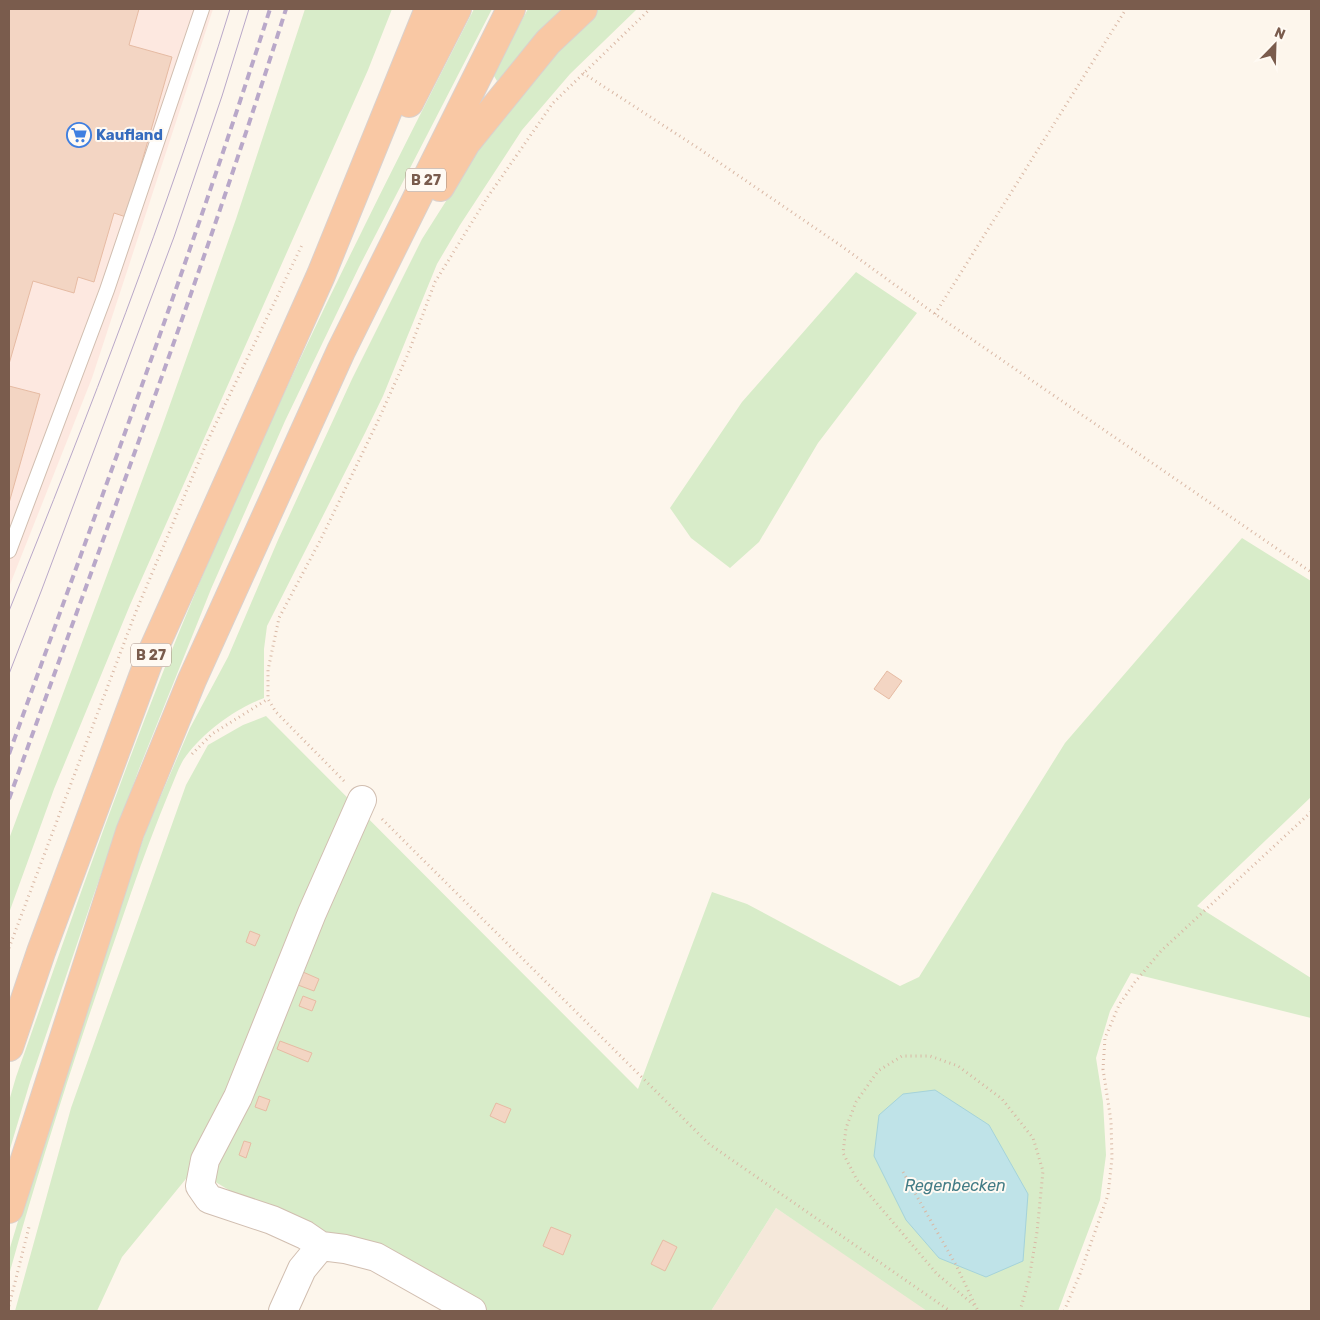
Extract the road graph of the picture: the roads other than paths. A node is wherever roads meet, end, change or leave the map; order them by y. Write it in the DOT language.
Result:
graph roads {
  1 [pos="202,9"];
  2 [pos="429,9"];
  3 [pos="457,9"];
  4 [pos="511,9"];
  5 [pos="583,9"];
  6 [pos="322,275"];
  7 [pos="341,351"];
  8 [pos="9,551"];
  9 [pos="362,800"];
  10 [pos="9,1047"];
  11 [pos="20,1216"];
  12 [pos="321,1246"];
  13 [pos="283,1311"];
  14 [pos="472,1311"];
  1 -- 8 [label="lane"];
  2 -- 6 [label="highway"];
  3 -- 6 [label="highway, B 27"];
  4 -- 7 [label="highway, B 27"];
  5 -- 7 [label="highway"];
  6 -- 10 [label="highway, B 27"];
  7 -- 11 [label="highway, B 27"];
  9 -- 12 [label="street"];
  12 -- 13 [label="street"];
  12 -- 14 [label="street"];
}
